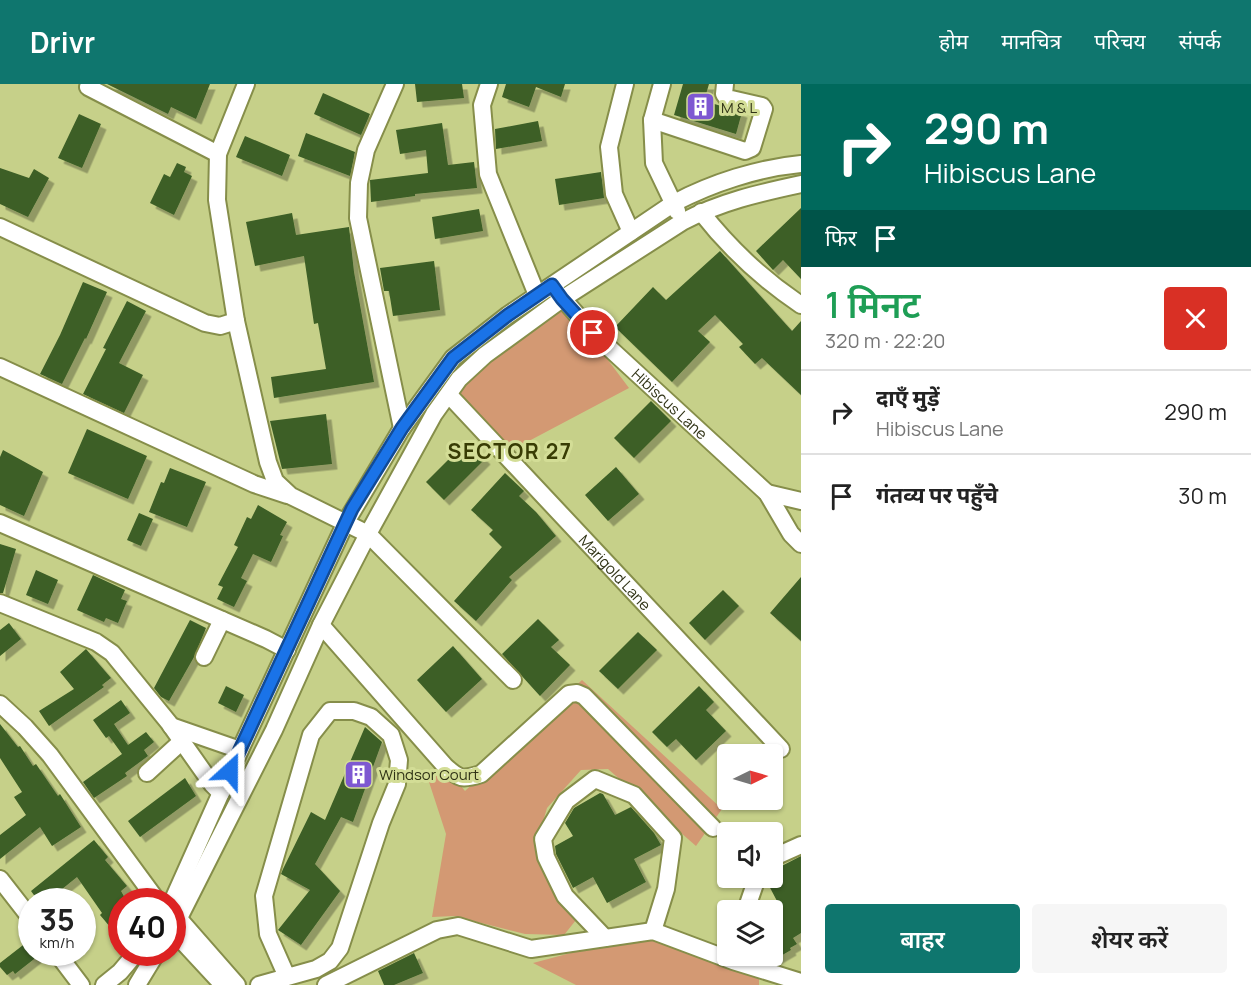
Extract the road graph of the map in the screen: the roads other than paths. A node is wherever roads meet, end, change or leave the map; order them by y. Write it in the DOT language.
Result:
graph roads {
  1 [pos="246,84"];
  2 [pos="395,84"];
  3 [pos="489,84"];
  4 [pos="625,84"];
  5 [pos="662,84"];
  6 [pos="725,84"];
  7 [pos="88,87"];
  8 [pos="652,120"];
  9 [pos="219,154"];
  10 [pos="801,164"];
  11 [pos="801,184"];
  12 [pos="678,200"];
  13 [pos="692,217"];
  14 [pos="0,226"];
  15 [pos="631,232"];
  16 [pos="552,285"];
  17 [pos="537,295"];
  18 [pos="562,299"];
  19 [pos="801,305"];
  20 [pos="236,321"];
  21 [pos="0,367"];
  22 [pos="449,395"];
  23 [pos="402,428"];
  24 [pos="767,493"];
  25 [pos="291,496"];
  26 [pos="801,501"];
  27 [pos="346,522"];
  28 [pos="0,524"];
  29 [pos="368,534"];
  30 [pos="801,544"];
  31 [pos="0,603"];
  32 [pos="222,620"];
  33 [pos="321,625"];
  34 [pos="286,651"];
  35 [pos="204,657"];
  36 [pos="513,680"];
  37 [pos="0,704"];
  38 [pos="171,726"];
  39 [pos="182,742"];
  40 [pos="776,744"];
  41 [pos="240,750"];
  42 [pos="147,772"];
  43 [pos="221,793"];
  44 [pos="712,828"];
  45 [pos="801,845"];
  46 [pos="783,853"];
  47 [pos="0,879"];
  48 [pos="148,888"];
  49 [pos="178,888"];
  50 [pos="186,899"];
  51 [pos="18,902"];
  52 [pos="653,931"];
  53 [pos="186,934"];
  54 [pos="186,937"];
  55 [pos="605,938"];
  56 [pos="717,952"];
  57 [pos="67,966"];
  58 [pos="125,966"];
  59 [pos="149,966"];
  60 [pos="756,966"];
  61 [pos="279,981"];
  62 [pos="801,982"];
  63 [pos="81,985"];
  64 [pos="104,985"];
  65 [pos="137,985"];
  66 [pos="223,985"];
  67 [pos="237,985"];
  68 [pos="259,985"];
  69 [pos="326,985"];
  1 -- 9 [label="street"];
  2 -- 23 [label="street"];
  3 -- 17 [label="street"];
  4 -- 15 [label="street"];
  5 -- 8 [label="street"];
  6 -- 8 [label="street"];
  7 -- 9 [label="street"];
  8 -- 12 [label="street"];
  9 -- 20 [label="street"];
  10 -- 12 [label="street"];
  11 -- 13 [label="street"];
  12 -- 13 [label="street"];
  12 -- 15 [label="street"];
  13 -- 18 [label="street"];
  13 -- 19 [label="street"];
  14 -- 20 [label="street"];
  15 -- 16 [label="street"];
  16 -- 17 [label="street"];
  16 -- 18 [label="street, Hibiscus Lane"];
  17 -- 23 [label="street"];
  18 -- 22 [label="street"];
  18 -- 24 [label="street, Hibiscus Lane"];
  20 -- 25 [label="street"];
  21 -- 25 [label="street"];
  22 -- 29 [label="street"];
  22 -- 40 [label="street, Marigold Lane"];
  23 -- 27 [label="street"];
  24 -- 26 [label="street, Hibiscus Lane"];
  24 -- 30 [label="street, Hibiscus Lane"];
  25 -- 27 [label="street"];
  27 -- 29 [label="street"];
  27 -- 34 [label="street"];
  28 -- 32 [label="street"];
  29 -- 33 [label="street"];
  29 -- 36 [label="street"];
  31 -- 38 [label="street"];
  32 -- 34 [label="street"];
  32 -- 35 [label="street"];
  33 -- 44 [label="street"];
  33 -- 50 [label="street"];
  34 -- 41 [label="street"];
  37 -- 48 [label="street"];
  38 -- 39 [label="street"];
  38 -- 41 [label="street"];
  39 -- 42 [label="street"];
  39 -- 43 [label="street"];
  41 -- 43 [label="street"];
  43 -- 49 [label="street"];
  45 -- 46 [label="street"];
  47 -- 51 [label="street"];
  52 -- 55 [label="street"];
  52 -- 55 [label="street"];
  52 -- 56 [label="street"];
  53 -- 67 [label="street"];
  54 -- 66 [label="street"];
  55 -- 69 [label="street"];
  57 -- 63 [label="street"];
  58 -- 64 [label="street"];
  59 -- 65 [label="street"];
  60 -- 62 [label="street"];
  61 -- 61 [label="street"];
  61 -- 68 [label="street"];
}
